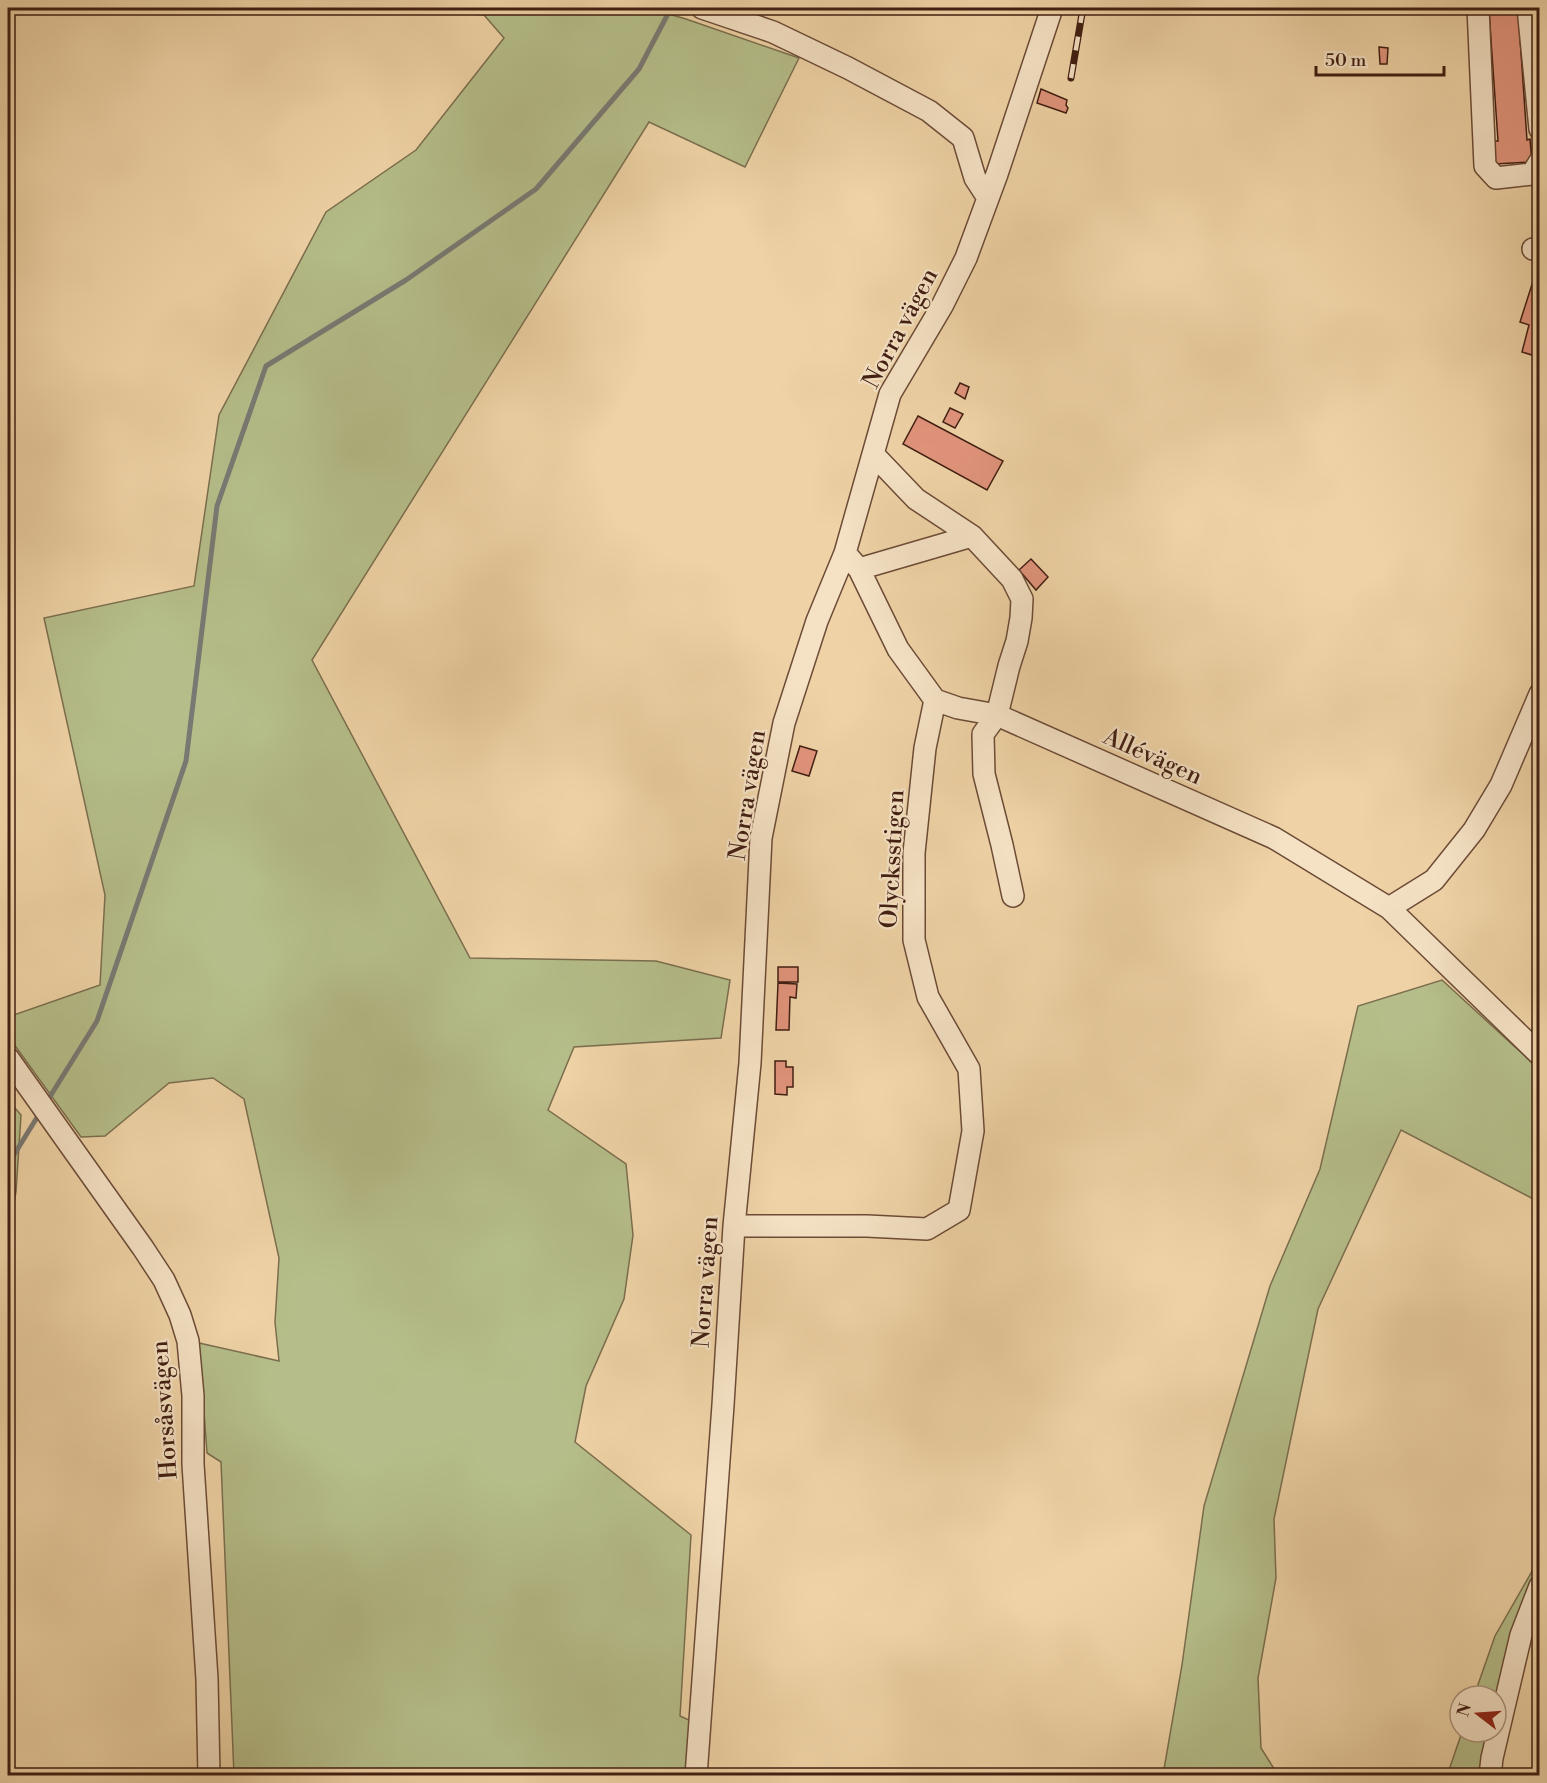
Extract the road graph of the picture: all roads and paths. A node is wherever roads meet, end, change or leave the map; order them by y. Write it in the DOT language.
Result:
graph roads {
  1 [pos="702,8"];
  2 [pos="1052,8"];
  3 [pos="1478,8"];
  4 [pos="1528,8"];
  5 [pos="1539,129"];
  6 [pos="1539,160"];
  7 [pos="988,198"];
  8 [pos="873,454"];
  9 [pos="972,536"];
  10 [pos="845,553"];
  11 [pos="859,569"];
  12 [pos="1539,694"];
  13 [pos="935,700"];
  14 [pos="997,715"];
  15 [pos="1012,896"];
  16 [pos="1389,908"];
  17 [pos="1539,1055"];
  18 [pos="8,1058"];
  19 [pos="734,1226"];
  20 [pos="1539,1586"];
  21 [pos="209,1776"];
  22 [pos="696,1776"];
  23 [pos="1490,1776"];
  1 -- 7 [label="street"];
  2 -- 7 [label="street, Norra vägen"];
  3 -- 6 [label="street"];
  4 -- 5 [label="street"];
  7 -- 8 [label="street, Norra vägen"];
  8 -- 9 [label="street"];
  8 -- 10 [label="street, Norra vägen"];
  9 -- 11 [label="street"];
  9 -- 14 [label="street"];
  10 -- 11 [label="street"];
  10 -- 19 [label="street, Norra vägen"];
  11 -- 13 [label="street"];
  12 -- 16 [label="street"];
  13 -- 14 [label="street, Allévägen"];
  13 -- 19 [label="street, Olycksstigen"];
  14 -- 15 [label="street"];
  14 -- 16 [label="street, Allévägen"];
  16 -- 17 [label="street, Allévägen"];
  18 -- 21 [label="street, Horsåsvägen"];
  19 -- 22 [label="street, Norra vägen"];
  20 -- 23 [label="street"];
}
